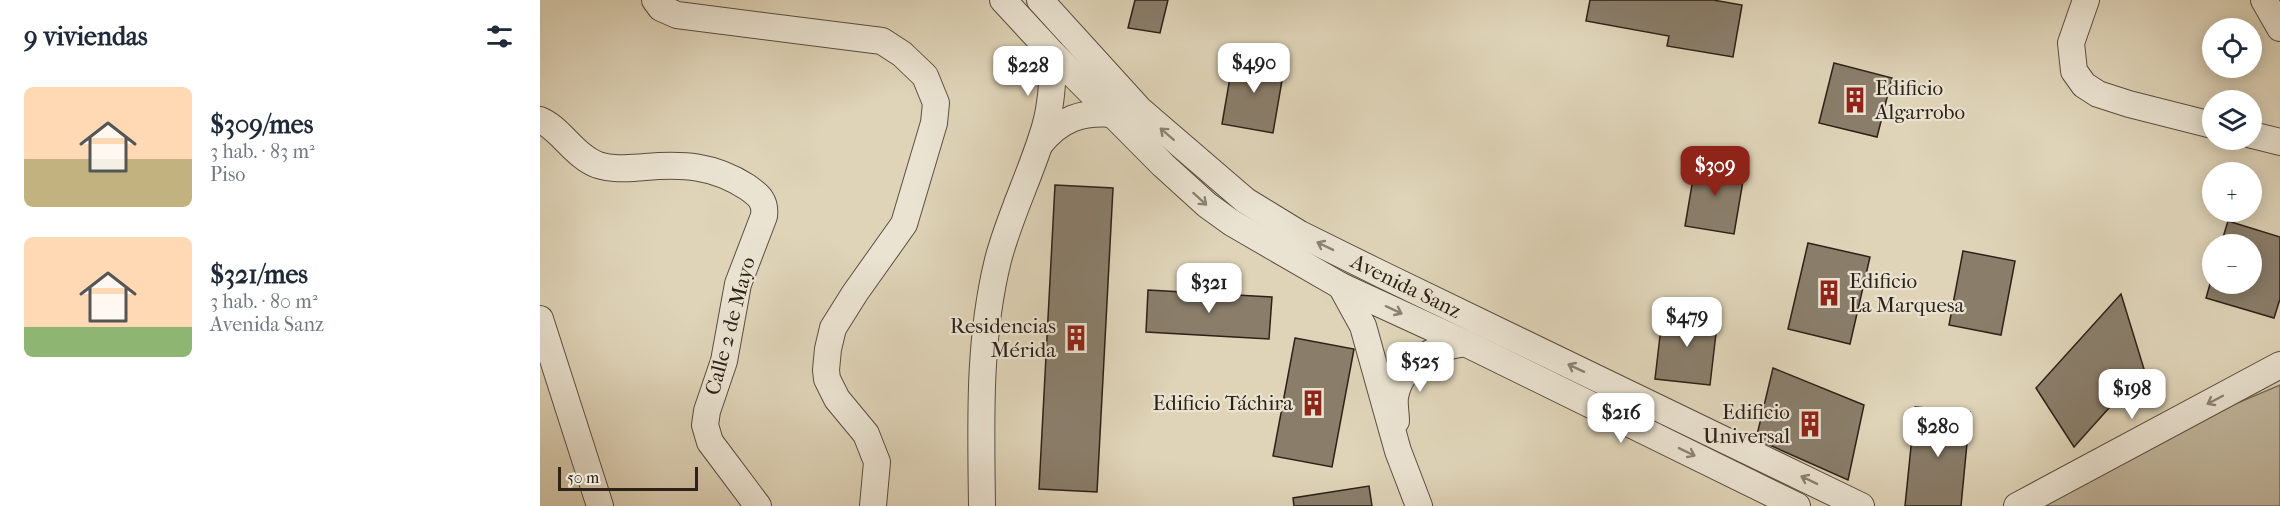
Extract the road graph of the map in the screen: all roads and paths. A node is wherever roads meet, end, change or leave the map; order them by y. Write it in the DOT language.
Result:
graph roads {
  1 [pos="654,0"];
  2 [pos="1003,0"];
  3 [pos="1040,0"];
  4 [pos="2086,0"];
  5 [pos="2264,0"];
  6 [pos="2280,28"];
  7 [pos="1053,54"];
  8 [pos="1114,114"];
  9 [pos="540,120"];
  10 [pos="2202,123"];
  11 [pos="2262,138"];
  12 [pos="2280,142"];
  13 [pos="1038,147"];
  14 [pos="1341,286"];
  15 [pos="540,320"];
  16 [pos="1465,343"];
  17 [pos="2276,369"];
  18 [pos="1398,451"];
  19 [pos="600,506"];
  20 [pos="758,506"];
  21 [pos="873,506"];
  22 [pos="982,506"];
  23 [pos="1419,506"];
  24 [pos="1797,506"];
  25 [pos="1861,506"];
  26 [pos="2017,506"];
  1 -- 21 [label="street"];
  2 -- 7 [label="street, Avenida Sanz"];
  25 -- 3 [label="street, Avenida Sanz, one-way"];
  4 -- 10 [label="street"];
  5 -- 6 [label="street"];
  7 -- 8 [label="street, Avenida Sanz"];
  7 -- 13 [label="street"];
  8 -- 13 [label="street"];
  8 -- 14 [label="street, Avenida Sanz, one-way"];
  9 -- 20 [label="street, Calle 2 de Mayo"];
  11 -- 12 [label="street"];
  13 -- 22 [label="street"];
  14 -- 16 [label="street, Avenida Sanz, one-way"];
  14 -- 18 [label="street"];
  15 -- 19 [label="street"];
  16 -- 18 [label="street"];
  16 -- 24 [label="street, Avenida Sanz, one-way"];
  17 -- 26 [label="street, one-way"];
  18 -- 23 [label="street"];
}
